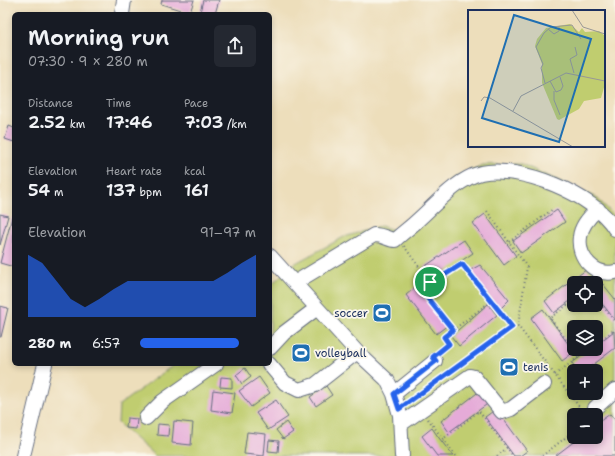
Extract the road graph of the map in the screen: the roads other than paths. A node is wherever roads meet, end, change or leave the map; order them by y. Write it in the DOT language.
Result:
graph roads {
  1 [pos="124,0"];
  2 [pos="122,12"];
  3 [pos="598,209"];
  4 [pos="615,229"];
  5 [pos="272,258"];
  6 [pos="615,272"];
  7 [pos="296,282"];
  8 [pos="316,308"];
  9 [pos="272,345"];
  10 [pos="357,352"];
  11 [pos="436,361"];
  12 [pos="45,366"];
  13 [pos="213,366"];
  14 [pos="271,366"];
  15 [pos="544,384"];
  16 [pos="615,390"];
  17 [pos="394,394"];
  18 [pos="594,408"];
  19 [pos="146,418"];
  20 [pos="401,424"];
  21 [pos="23,456"];
  22 [pos="402,456"];
  1 -- 2 [label="lane"];
  3 -- 4 [label="lane"];
  3 -- 6 [label="lane"];
  3 -- 7 [label="lane"];
  5 -- 7 [label="lane"];
  7 -- 8 [label="lane"];
  8 -- 9 [label="lane"];
  8 -- 10 [label="lane"];
  10 -- 14 [label="lane"];
  10 -- 17 [label="lane"];
  11 -- 17 [label="lane"];
  12 -- 21 [label="lane"];
  13 -- 19 [label="lane"];
  15 -- 20 [label="lane"];
  16 -- 18 [label="lane"];
  17 -- 20 [label="lane"];
  20 -- 22 [label="lane"];
}
